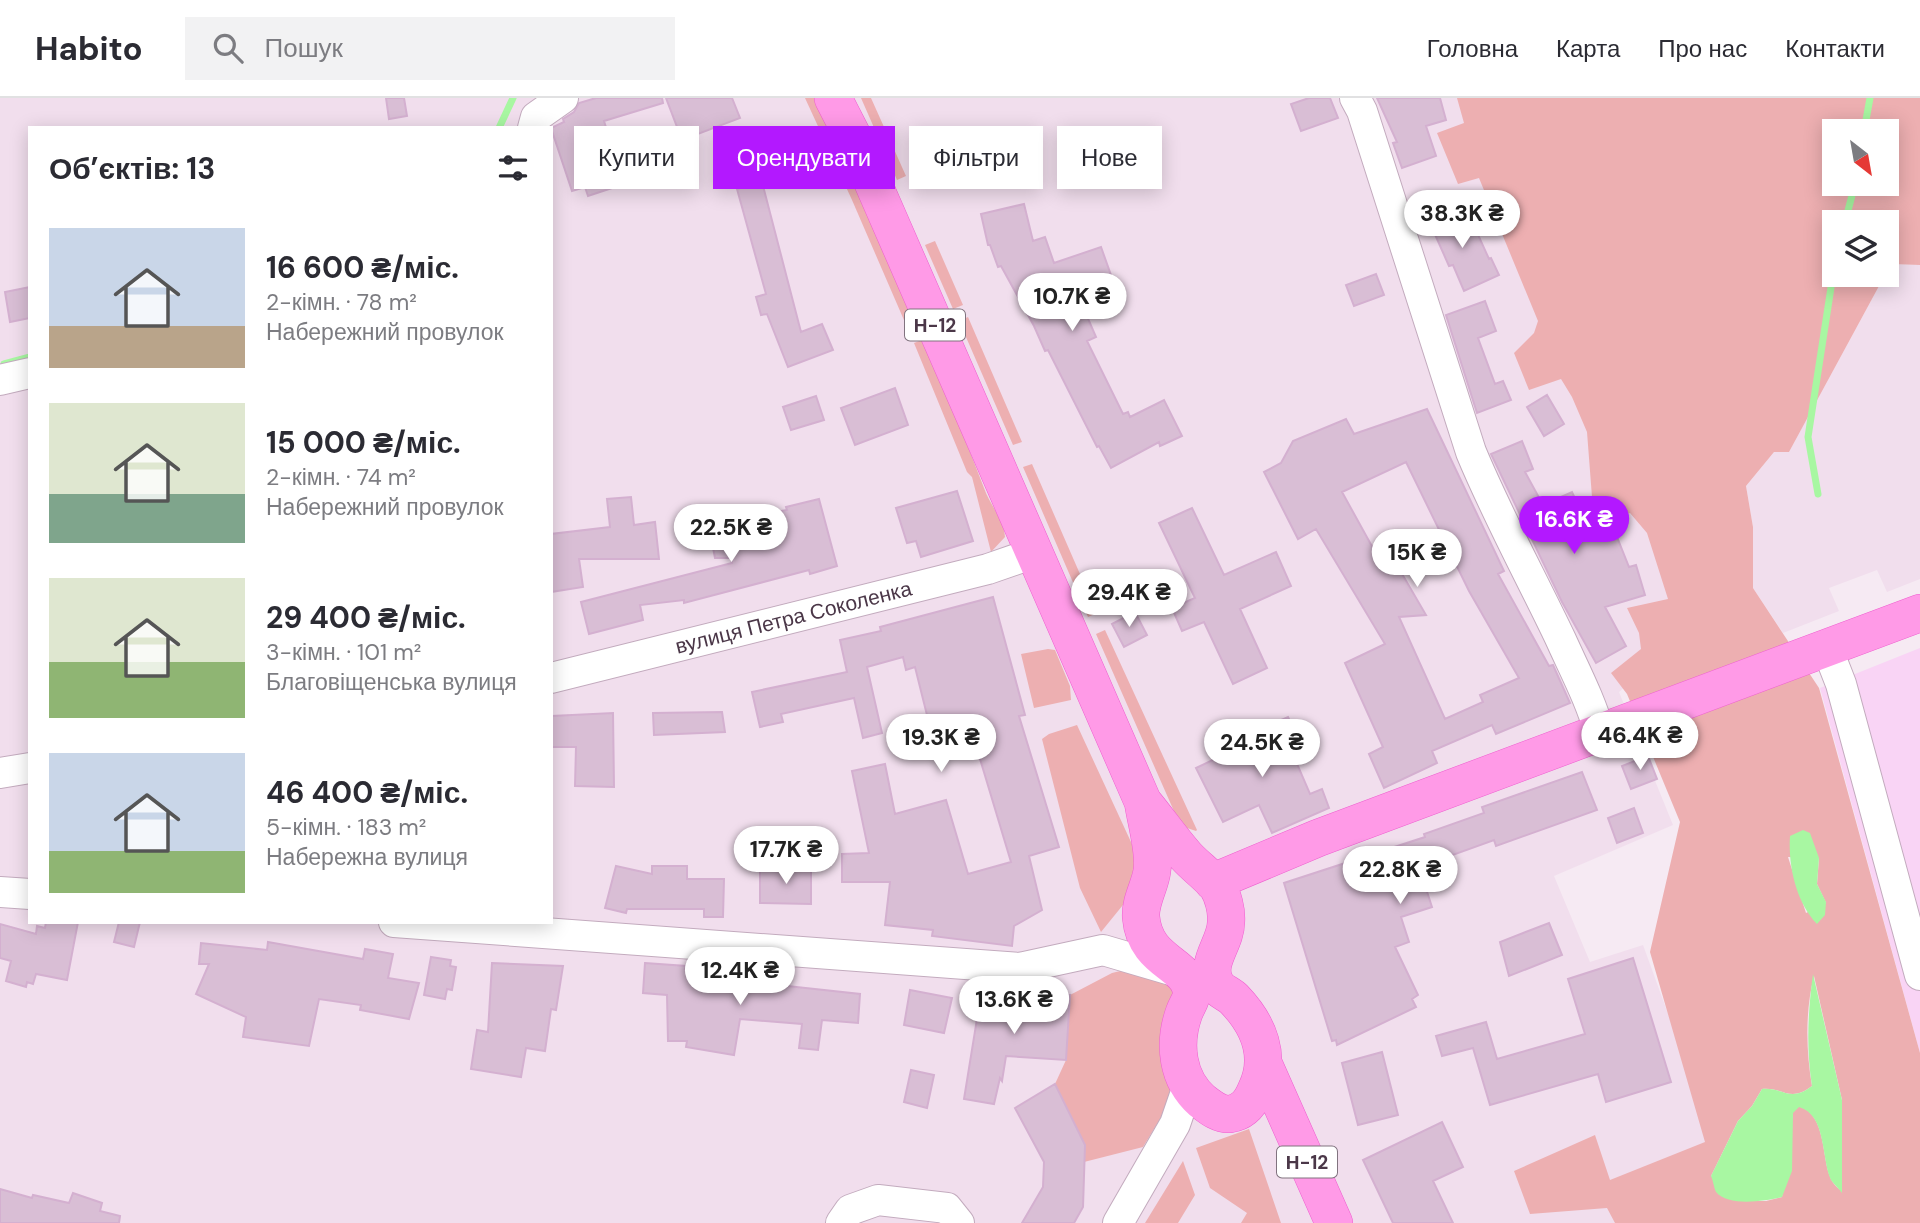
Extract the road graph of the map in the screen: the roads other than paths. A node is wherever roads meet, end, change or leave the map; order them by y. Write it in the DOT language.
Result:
graph roads {
  1 [pos="534,98"];
  2 [pos="561,98"];
  3 [pos="833,98"];
  4 [pos="1355,98"];
  5 [pos="534,126"];
  6 [pos="28,373"];
  7 [pos="0,380"];
  8 [pos="1034,552"];
  9 [pos="1920,613"];
  10 [pos="1827,648"];
  11 [pos="553,678"];
  12 [pos="1600,734"];
  13 [pos="28,768"];
  14 [pos="0,773"];
  15 [pos="1169,861"];
  16 [pos="1213,882"];
  17 [pos="1909,886"];
  18 [pos="0,892"];
  19 [pos="28,894"];
  20 [pos="1142,917"];
  21 [pos="421,924"];
  22 [pos="1103,950"];
  23 [pos="1920,975"];
  24 [pos="1201,982"];
  25 [pos="1188,1086"];
  26 [pos="1239,1108"];
  27 [pos="1175,1125"];
  28 [pos="1298,1142"];
  29 [pos="842,1223"];
  30 [pos="959,1223"];
  31 [pos="1118,1223"];
  32 [pos="1334,1223"];
  1 -- 2 [label="street"];
  2 -- 5 [label="street"];
  3 -- 8 [label="main road, Н-12"];
  4 -- 12 [label="street"];
  6 -- 7 [label="street"];
  8 -- 11 [label="street, вулиця Петра Соколенка"];
  8 -- 15 [label="main road, Н-12"];
  9 -- 10 [label="main road"];
  10 -- 12 [label="main road"];
  10 -- 17 [label="street"];
  12 -- 16 [label="main road"];
  13 -- 14 [label="street"];
  15 -- 16 [label="main road"];
  15 -- 20 [label="main road, Н-12"];
  16 -- 24 [label="main road"];
  17 -- 23 [label="street"];
  18 -- 19 [label="street"];
  20 -- 22 [label="street"];
  20 -- 24 [label="main road"];
  21 -- 22 [label="street"];
  22 -- 24 [label="street"];
  24 -- 25 [label="main road"];
  24 -- 26 [label="main road"];
  25 -- 26 [label="main road, Н-12"];
  25 -- 27 [label="street"];
  26 -- 27 [label="street"];
  26 -- 28 [label="main road, Н-12"];
  26 -- 28 [label="main road"];
  27 -- 31 [label="street"];
  28 -- 32 [label="main road, Н-12"];
  29 -- 30 [label="street"];
}
